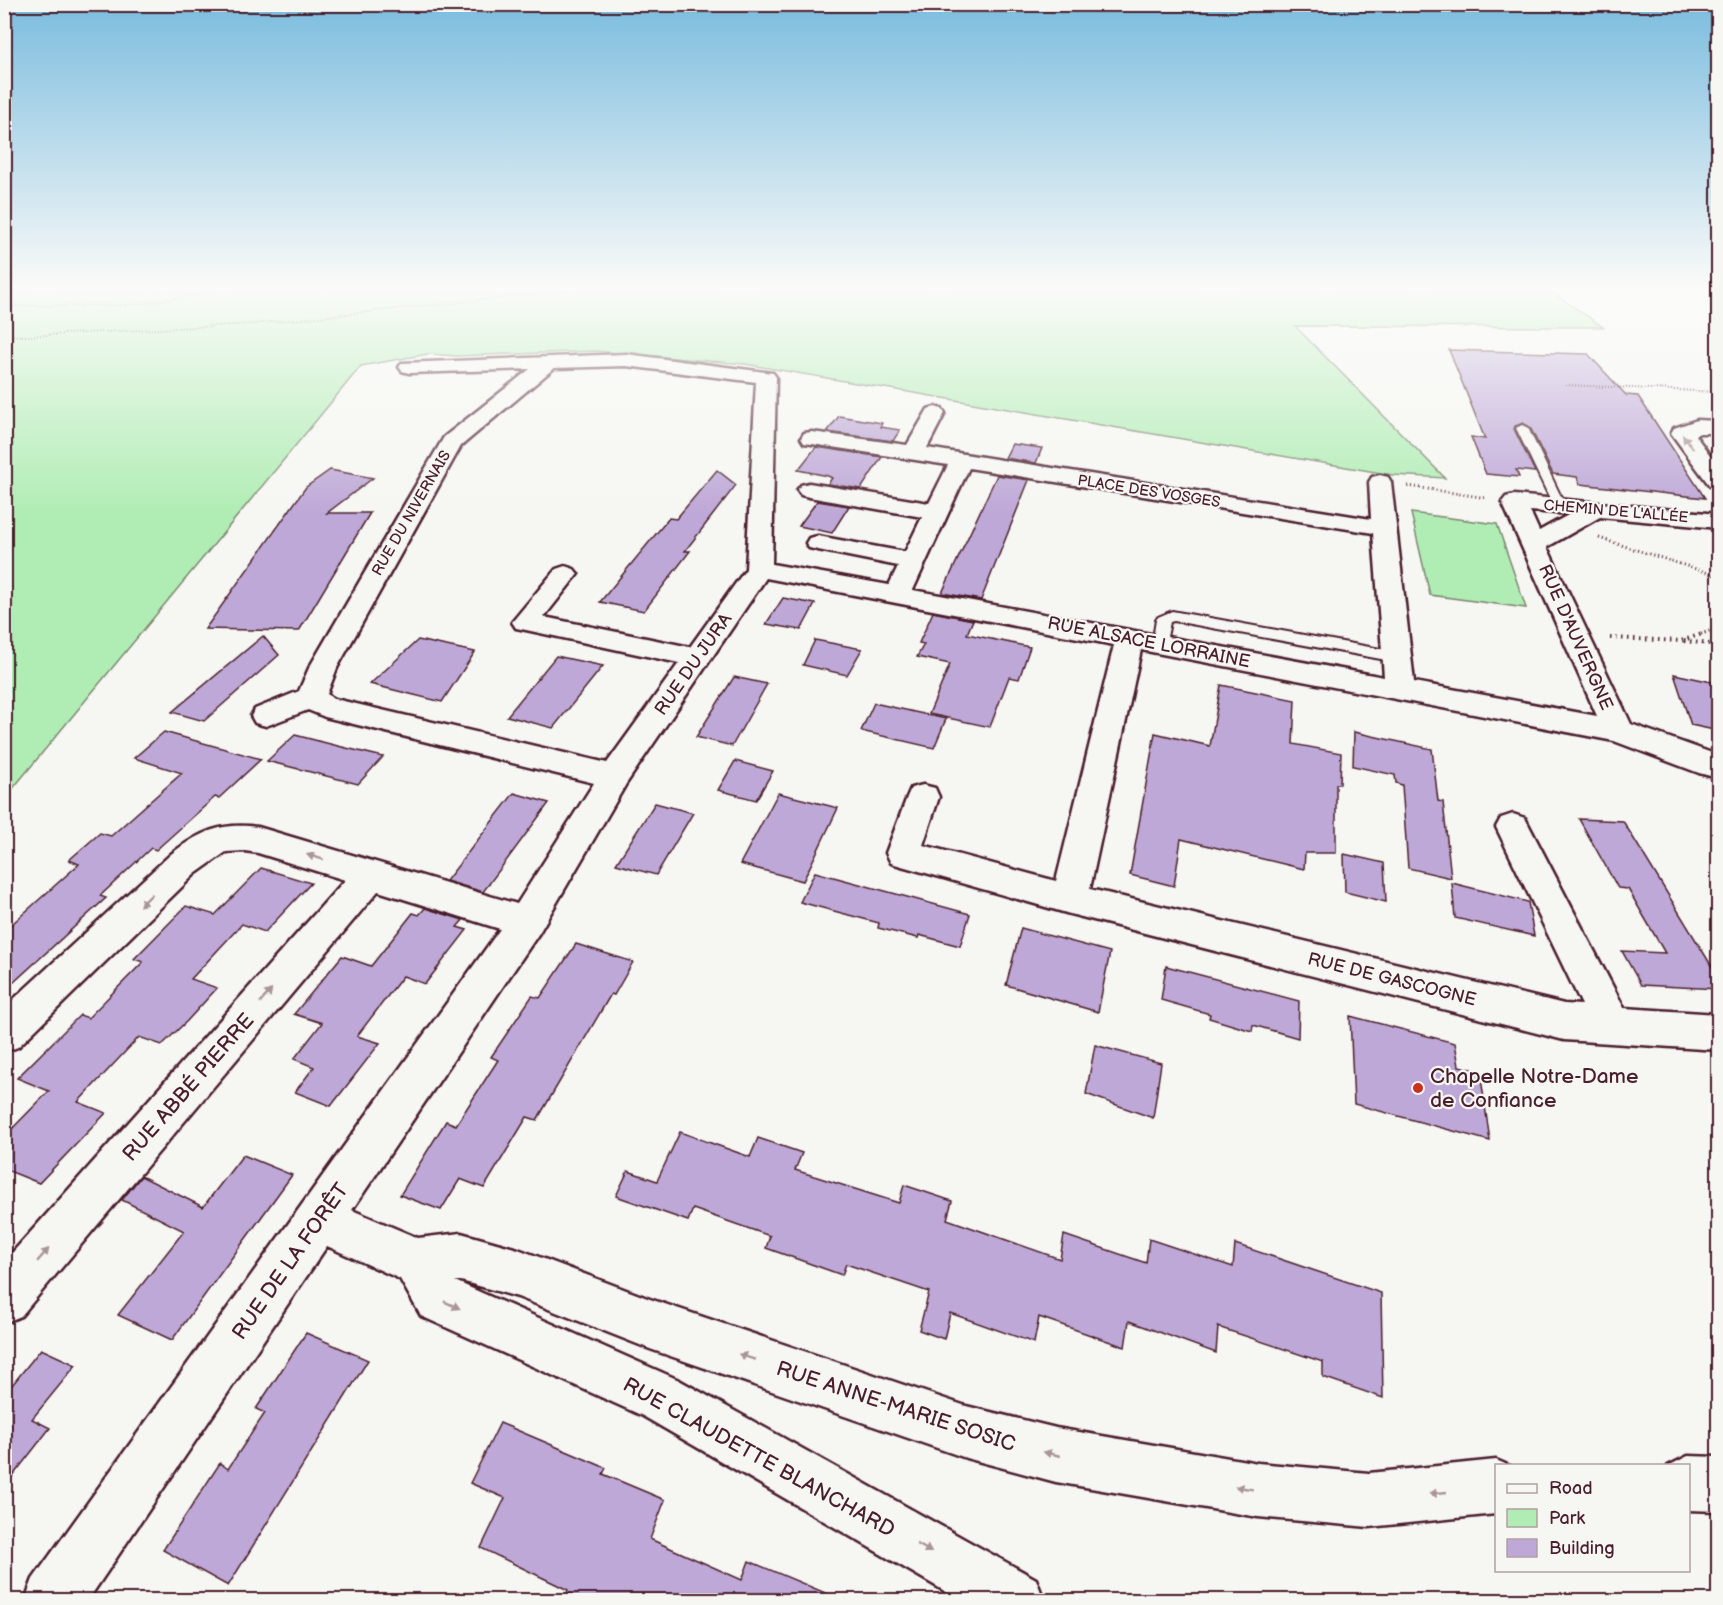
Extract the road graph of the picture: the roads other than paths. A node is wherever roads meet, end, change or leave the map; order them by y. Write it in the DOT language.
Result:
graph roads {
  1 [pos="496,364"];
  2 [pos="548,364"];
  3 [pos="658,364"];
  4 [pos="409,367"];
  5 [pos="935,413"];
  6 [pos="1719,427"];
  7 [pos="1522,428"];
  8 [pos="812,438"];
  9 [pos="914,453"];
  10 [pos="961,461"];
  11 [pos="1719,480"];
  12 [pos="1380,482"];
  13 [pos="809,490"];
  14 [pos="1514,502"];
  15 [pos="1597,509"];
  16 [pos="937,512"];
  17 [pos="1563,515"];
  18 [pos="1719,521"];
  19 [pos="1385,528"];
  20 [pos="818,543"];
  21 [pos="1534,544"];
  22 [pos="914,561"];
  23 [pos="759,569"];
  24 [pos="565,573"];
  25 [pos="897,595"];
  26 [pos="1130,638"];
  27 [pos="1161,644"];
  28 [pos="1397,657"];
  29 [pos="697,658"];
  30 [pos="1400,689"];
  31 [pos="311,696"];
  32 [pos="266,716"];
  33 [pos="1619,731"];
  34 [pos="1716,768"];
  35 [pos="615,776"];
  36 [pos="923,797"];
  37 [pos="1513,827"];
  38 [pos="371,875"];
  39 [pos="1070,899"];
  40 [pos="526,922"];
  41 [pos="1612,1025"];
  42 [pos="1719,1032"];
  43 [pos="4,1034"];
  44 [pos="319,1219"];
  45 [pos="417,1262"];
  46 [pos="4,1299"];
  47 [pos="1690,1483"];
  48 [pos="1719,1484"];
  49 [pos="1495,1487"];
  50 [pos="54,1600"];
  51 [pos="1015,1600"];
  1 -- 4 [label="street"];
  2 -- 31 [label="street, RUE DU NIVERNAIS"];
  3 -- 23 [label="street"];
  5 -- 9 [label="street"];
  11 -- 6 [label="street, one-way"];
  7 -- 17 [label="lane"];
  8 -- 9 [label="street, PLACE DES VOSGES"];
  9 -- 10 [label="street, PLACE DES VOSGES"];
  10 -- 16 [label="street"];
  10 -- 19 [label="street, PLACE DES VOSGES"];
  12 -- 19 [label="street"];
  13 -- 16 [label="street"];
  14 -- 17 [label="street, CHEMIN DE L'ALLÉE"];
  14 -- 21 [label="street, RUE D'AUVERGNE"];
  15 -- 17 [label="street, RUE D'AUVERGNE"];
  15 -- 18 [label="street, CHEMIN DE L'ALLÉE"];
  16 -- 22 [label="street"];
  17 -- 21 [label="street, RUE D'AUVERGNE"];
  19 -- 28 [label="street"];
  20 -- 22 [label="street"];
  21 -- 33 [label="street, RUE D'AUVERGNE"];
  22 -- 25 [label="street"];
  23 -- 25 [label="street, RUE ALSACE LORRAINE"];
  23 -- 29 [label="street, RUE DU JURA"];
  24 -- 29 [label="street"];
  25 -- 26 [label="street, RUE ALSACE LORRAINE"];
  26 -- 27 [label="street, RUE ALSACE LORRAINE"];
  26 -- 39 [label="street"];
  27 -- 28 [label="lane"];
  27 -- 30 [label="street, RUE ALSACE LORRAINE"];
  28 -- 30 [label="street"];
  29 -- 35 [label="street, RUE DU JURA"];
  30 -- 33 [label="street, RUE ALSACE LORRAINE"];
  31 -- 32 [label="street"];
  31 -- 35 [label="street"];
  33 -- 34 [label="street, RUE ALSACE LORRAINE"];
  35 -- 40 [label="street, RUE DU JURA"];
  36 -- 39 [label="street, RUE DE GASCOGNE"];
  37 -- 41 [label="street"];
  38 -- 40 [label="street"];
  38 -- 43 [label="street, one-way"];
  46 -- 38 [label="street, RUE ABBÉ PIERRE, one-way"];
  39 -- 41 [label="street, RUE DE GASCOGNE"];
  40 -- 44 [label="street, RUE DE LA FORÊT"];
  41 -- 42 [label="street, RUE DE GASCOGNE"];
  44 -- 45 [label="street"];
  44 -- 50 [label="street, RUE DE LA FORÊT"];
  49 -- 45 [label="street, RUE ANNE-MARIE SOSIC, one-way"];
  45 -- 51 [label="street, RUE CLAUDETTE BLANCHARD, one-way"];
  47 -- 48 [label="street"];
}
